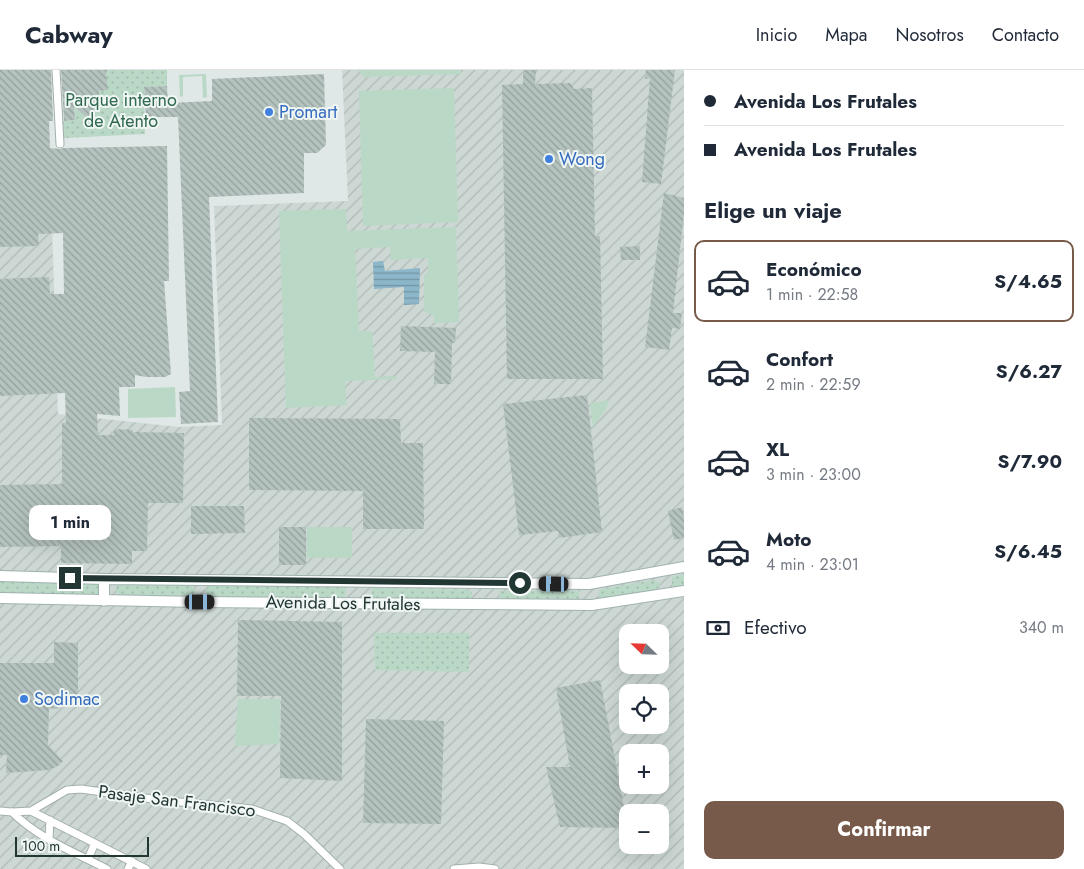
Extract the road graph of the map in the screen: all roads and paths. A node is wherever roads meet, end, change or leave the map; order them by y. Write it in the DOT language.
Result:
graph roads {
  1 [pos="56,70"];
  2 [pos="60,144"];
  3 [pos="684,567"];
  4 [pos="0,576"];
  5 [pos="104,579"];
  6 [pos="684,592"];
  7 [pos="0,598"];
  8 [pos="104,600"];
  9 [pos="0,810"];
  10 [pos="31,811"];
  11 [pos="12,812"];
  12 [pos="50,820"];
  13 [pos="49,839"];
  14 [pos="95,843"];
  15 [pos="88,859"];
  16 [pos="132,861"];
  17 [pos="107,869"];
  18 [pos="128,869"];
  19 [pos="146,869"];
  20 [pos="340,869"];
  21 [pos="454,869"];
  22 [pos="495,869"];
  1 -- 2 [label="street"];
  3 -- 5 [label="main road, Avenida Los Frutales"];
  4 -- 5 [label="main road, Avenida Los Frutales"];
  5 -- 8 [label="main road"];
  6 -- 8 [label="main road, Avenida Los Frutales"];
  7 -- 8 [label="main road, Avenida Los Frutales"];
  9 -- 11 [label="street"];
  10 -- 11 [label="street"];
  10 -- 12 [label="street"];
  10 -- 20 [label="street, Pasaje San Francisco"];
  11 -- 13 [label="street"];
  12 -- 13 [label="street"];
  12 -- 14 [label="street"];
  13 -- 15 [label="street"];
  14 -- 15 [label="street"];
  14 -- 16 [label="street"];
  15 -- 17 [label="street"];
  16 -- 18 [label="street"];
  16 -- 19 [label="street"];
  21 -- 22 [label="street"];
}
